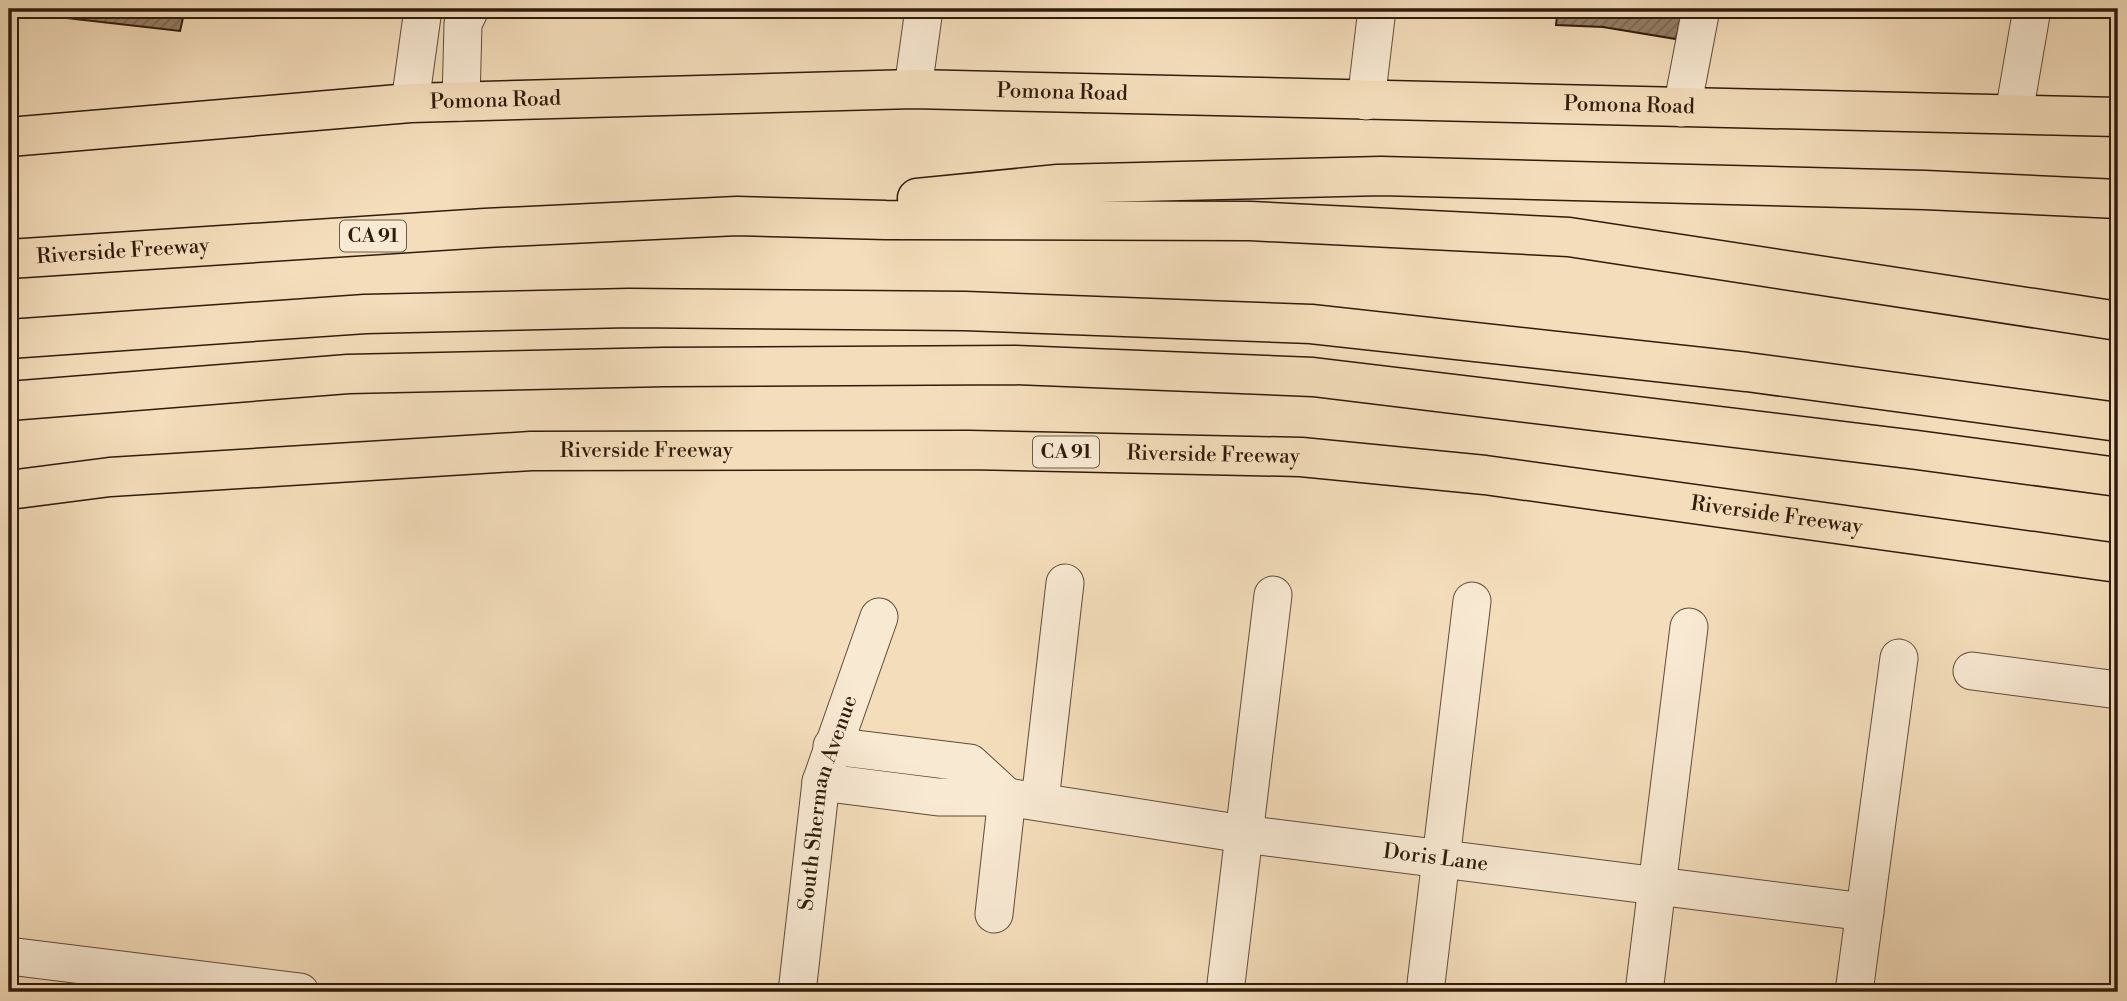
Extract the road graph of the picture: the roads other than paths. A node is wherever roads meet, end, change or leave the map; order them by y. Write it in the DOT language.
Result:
graph roads {
  1 [pos="423,9"];
  2 [pos="470,9"];
  3 [pos="924,9"];
  4 [pos="1377,9"];
  5 [pos="1701,9"];
  6 [pos="2032,9"];
  7 [pos="913,89"];
  8 [pos="1366,101"];
  9 [pos="461,102"];
  10 [pos="410,103"];
  11 [pos="1682,108"];
  12 [pos="2014,113"];
  13 [pos="2118,117"];
  14 [pos="9,137"];
  15 [pos="2118,199"];
  16 [pos="737,216"];
  17 [pos="9,259"];
  18 [pos="2118,321"];
  19 [pos="9,339"];
  20 [pos="9,401"];
  21 [pos="2118,422"];
  22 [pos="2118,477"];
  23 [pos="9,490"];
  24 [pos="2118,563"];
  25 [pos="1065,583"];
  26 [pos="1273,595"];
  27 [pos="1472,601"];
  28 [pos="879,617"];
  29 [pos="1689,627"];
  30 [pos="1899,658"];
  31 [pos="1972,670"];
  32 [pos="2118,690"];
  33 [pos="832,746"];
  34 [pos="821,782"];
  35 [pos="1024,799"];
  36 [pos="1243,834"];
  37 [pos="1441,861"];
  38 [pos="1657,887"];
  39 [pos="1865,912"];
  40 [pos="994,914"];
  41 [pos="9,956"];
  42 [pos="300,992"];
  43 [pos="797,992"];
  44 [pos="1225,992"];
  45 [pos="1425,992"];
  46 [pos="1644,992"];
  47 [pos="1854,992"];
  1 -- 10 [label="street"];
  2 -- 9 [label="street"];
  3 -- 7 [label="street"];
  4 -- 8 [label="street"];
  5 -- 11 [label="street"];
  6 -- 12 [label="street"];
  7 -- 8 [label="main road, Pomona Road"];
  7 -- 9 [label="main road, Pomona Road"];
  8 -- 11 [label="main road, Pomona Road"];
  9 -- 10 [label="main road, Pomona Road"];
  10 -- 14 [label="main road, Pomona Road"];
  11 -- 12 [label="main road, Pomona Road"];
  12 -- 13 [label="main road, Pomona Road"];
  15 -- 16 [label="main road"];
  16 -- 17 [label="main road, Riverside Freeway / CA 91"];
  16 -- 18 [label="main road, Riverside Freeway / CA 91"];
  19 -- 21 [label="main road"];
  20 -- 22 [label="main road"];
  23 -- 24 [label="main road, Riverside Freeway / CA 91"];
  25 -- 35 [label="street"];
  26 -- 36 [label="street"];
  27 -- 37 [label="street"];
  28 -- 33 [label="street, South Sherman Avenue"];
  29 -- 38 [label="street"];
  30 -- 39 [label="street"];
  31 -- 32 [label="street"];
  33 -- 34 [label="street, South Sherman Avenue"];
  33 -- 35 [label="street"];
  34 -- 35 [label="street, Doris Lane"];
  34 -- 43 [label="street, South Sherman Avenue"];
  35 -- 36 [label="street, Doris Lane"];
  35 -- 40 [label="street"];
  36 -- 37 [label="street, Doris Lane"];
  36 -- 44 [label="street"];
  37 -- 38 [label="street, Doris Lane"];
  37 -- 45 [label="street"];
  38 -- 39 [label="street, Doris Lane"];
  38 -- 46 [label="street"];
  39 -- 47 [label="street"];
  41 -- 42 [label="street"];
}
